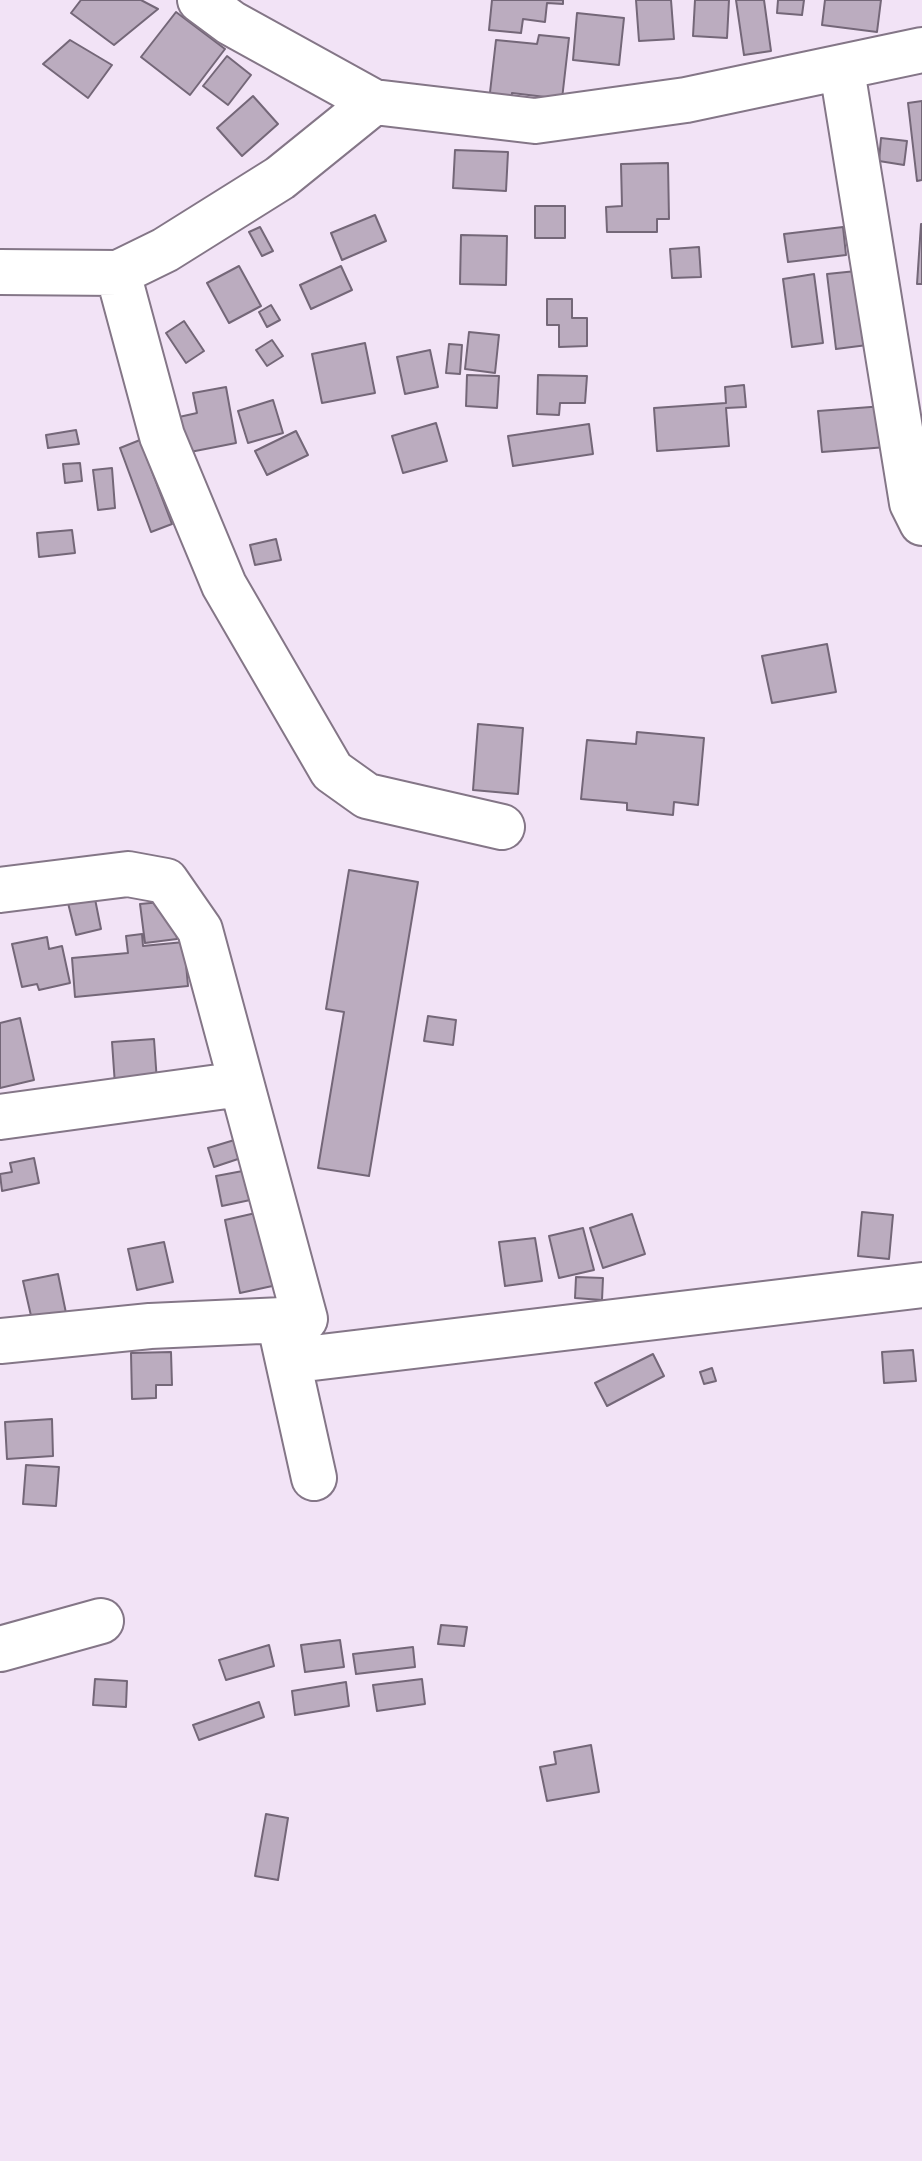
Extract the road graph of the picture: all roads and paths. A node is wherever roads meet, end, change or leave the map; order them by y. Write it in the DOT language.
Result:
graph roads {
  1 [pos="200,0"];
  2 [pos="922,50"];
  3 [pos="842,70"];
  4 [pos="374,102"];
  5 [pos="0,272"];
  6 [pos="118,273"];
  7 [pos="922,523"];
  8 [pos="502,827"];
  9 [pos="0,890"];
  10 [pos="241,1084"];
  11 [pos="0,1117"];
  12 [pos="922,1285"];
  13 [pos="283,1340"];
  14 [pos="0,1341"];
  15 [pos="314,1478"];
  16 [pos="101,1621"];
  17 [pos="0,1649"];
  1 -- 4 [label="street"];
  2 -- 3 [label="street"];
  3 -- 4 [label="street"];
  3 -- 7 [label="street"];
  4 -- 6 [label="street"];
  5 -- 6 [label="street"];
  6 -- 8 [label="street"];
  9 -- 10 [label="street"];
  10 -- 11 [label="street"];
  10 -- 13 [label="street"];
  12 -- 13 [label="street"];
  13 -- 14 [label="street"];
  13 -- 15 [label="street"];
  16 -- 17 [label="street"];
}
